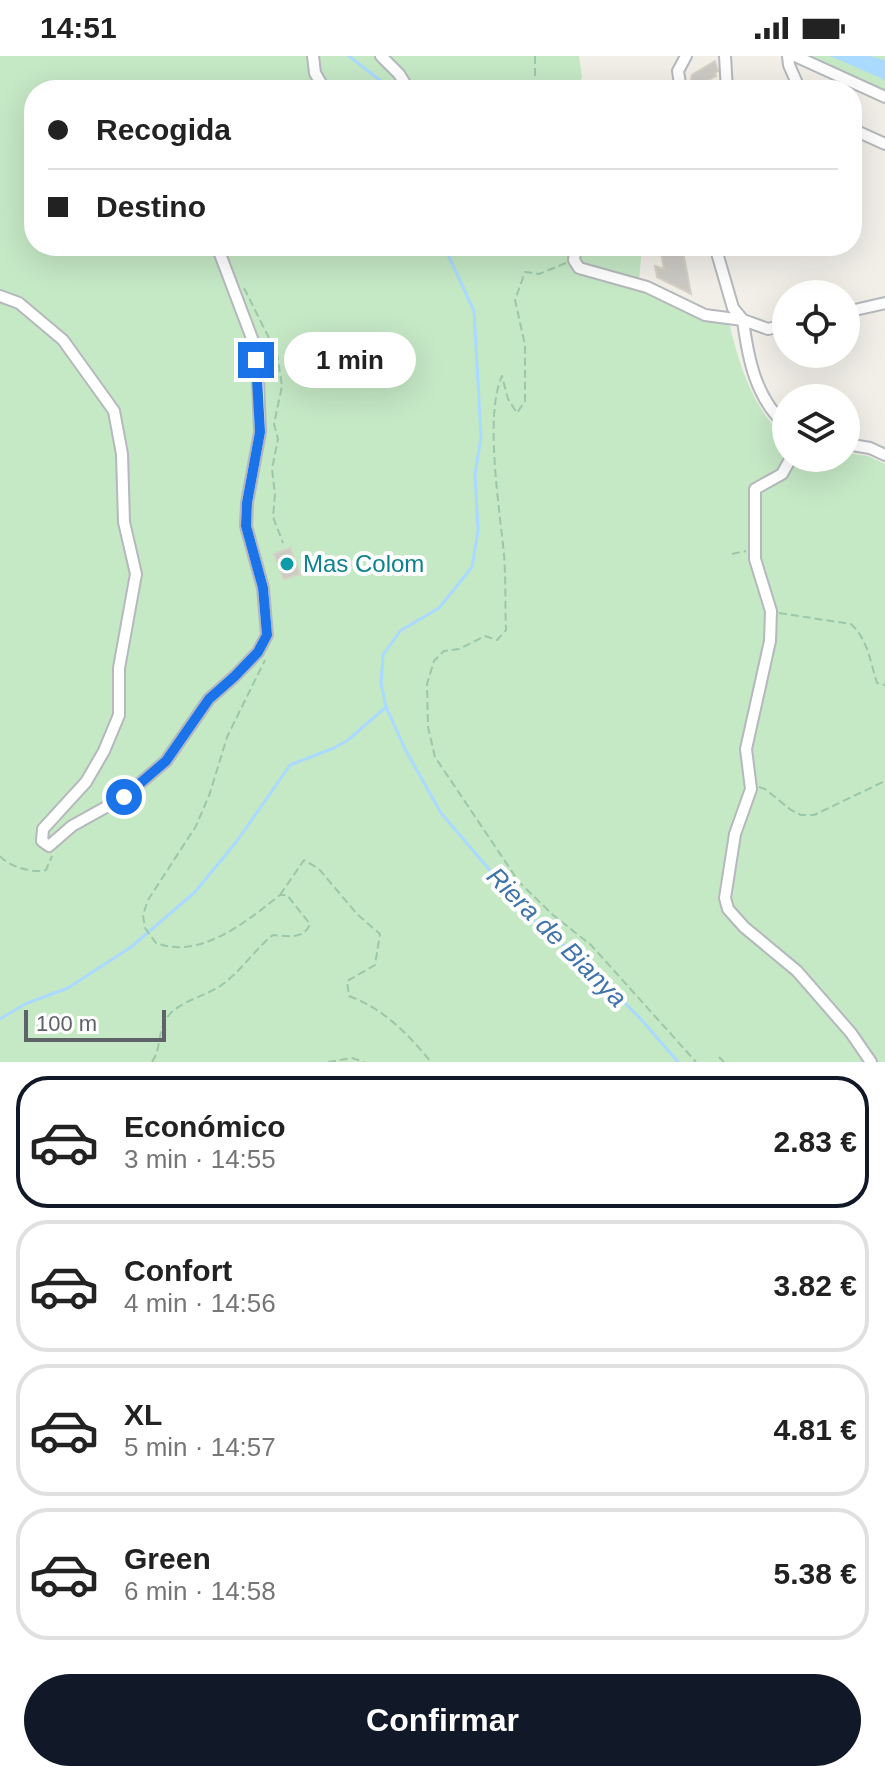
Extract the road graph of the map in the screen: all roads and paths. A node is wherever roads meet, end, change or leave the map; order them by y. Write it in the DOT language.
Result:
graph roads {
  1 [pos="313,56"];
  2 [pos="381,56"];
  3 [pos="535,56"];
  4 [pos="686,56"];
  5 [pos="725,56"];
  6 [pos="788,56"];
  7 [pos="795,56"];
  8 [pos="319,80"];
  9 [pos="403,80"];
  10 [pos="535,80"];
  11 [pos="679,80"];
  12 [pos="726,80"];
  13 [pos="796,80"];
  14 [pos="848,80"];
  15 [pos="862,87"];
  16 [pos="885,97"];
  17 [pos="862,134"];
  18 [pos="885,144"];
  19 [pos="221,256"];
  20 [pos="575,256"];
  21 [pos="718,256"];
  22 [pos="574,260"];
  23 [pos="0,296"];
  24 [pos="885,303"];
  25 [pos="860,309"];
  26 [pos="743,320"];
  27 [pos="772,328"];
  28 [pos="772,413"];
  29 [pos="860,446"];
  30 [pos="885,455"];
  31 [pos="783,472"];
  32 [pos="755,548"];
  33 [pos="732,554"];
  34 [pos="771,611"];
  35 [pos="267,635"];
  36 [pos="885,685"];
  37 [pos="885,781"];
  38 [pos="751,789"];
  39 [pos="49,846"];
  40 [pos="0,856"];
  41 [pos="280,895"];
  42 [pos="719,1057"];
  43 [pos="152,1062"];
  44 [pos="328,1062"];
  45 [pos="364,1062"];
  46 [pos="431,1062"];
  47 [pos="696,1062"];
  48 [pos="724,1062"];
  49 [pos="871,1062"];
  1 -- 8 [label="street"];
  2 -- 9 [label="street"];
  3 -- 10 [label="path"];
  4 -- 11 [label="street"];
  5 -- 12 [label="street"];
  6 -- 13 [label="street"];
  7 -- 14 [label="street"];
  15 -- 16 [label="street"];
  17 -- 18 [label="street"];
  19 -- 35 [label="street"];
  20 -- 22 [label="street"];
  21 -- 26 [label="street"];
  22 -- 26 [label="street"];
  22 -- 47 [label="path"];
  23 -- 39 [label="street"];
  24 -- 25 [label="street"];
  26 -- 27 [label="street"];
  26 -- 28 [label="street"];
  29 -- 30 [label="street"];
  31 -- 32 [label="street"];
  32 -- 33 [label="path"];
  32 -- 34 [label="street"];
  34 -- 36 [label="path"];
  34 -- 38 [label="street"];
  35 -- 39 [label="street"];
  35 -- 41 [label="path"];
  37 -- 38 [label="path"];
  38 -- 49 [label="street"];
  39 -- 40 [label="path"];
  41 -- 43 [label="path"];
  41 -- 46 [label="path"];
  42 -- 48 [label="path"];
  44 -- 45 [label="path"];
}
